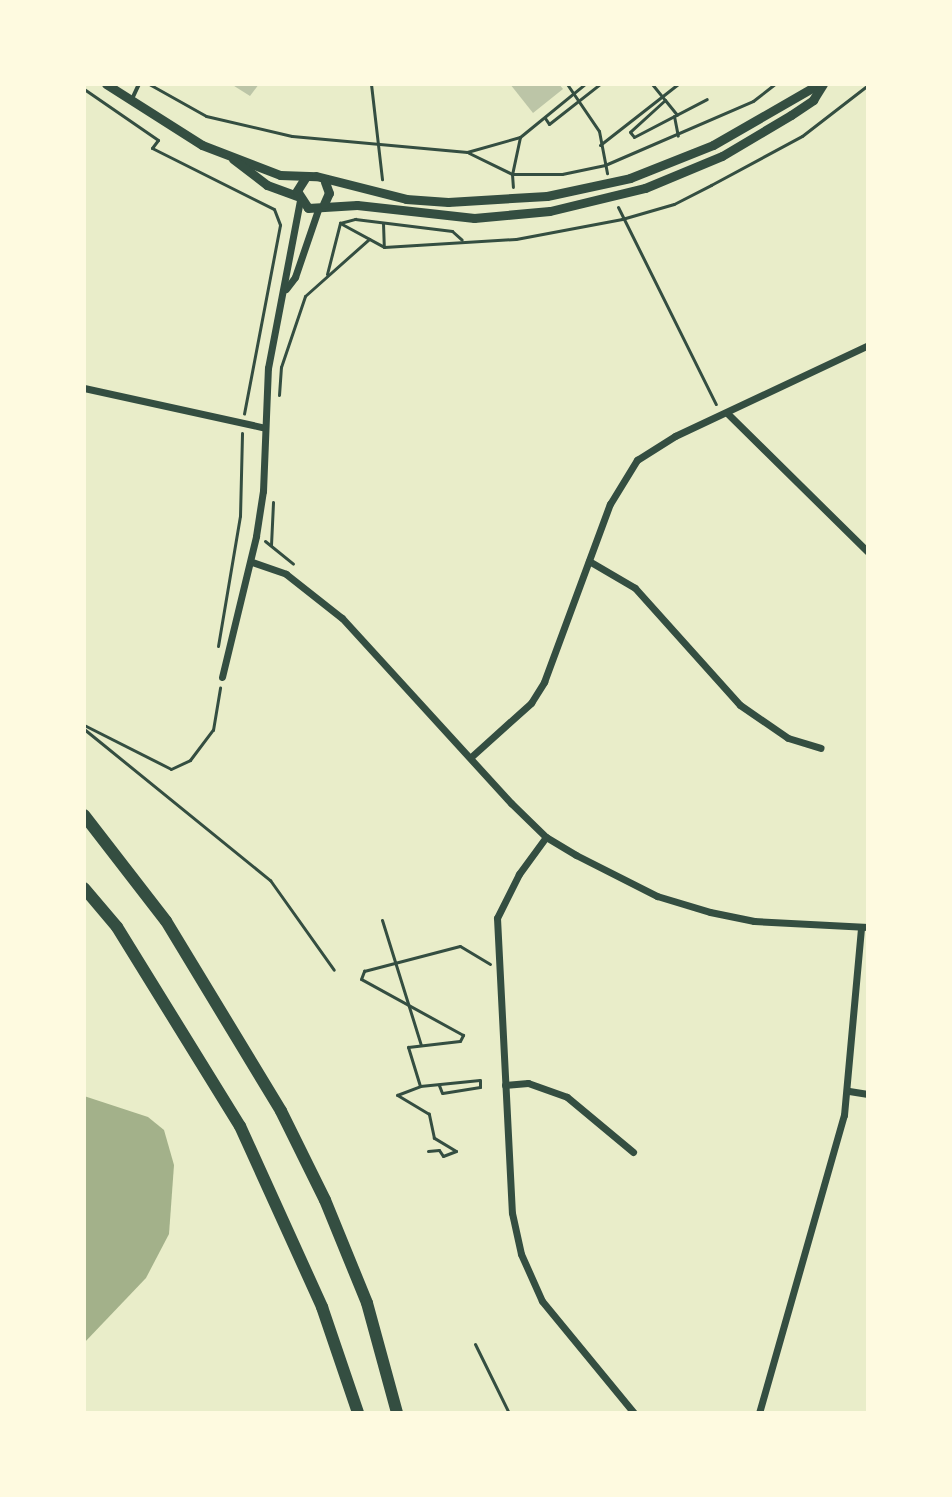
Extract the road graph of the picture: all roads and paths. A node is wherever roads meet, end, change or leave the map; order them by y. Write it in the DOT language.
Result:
graph roads {
  1 [pos="106,84"];
  2 [pos="139,84"];
  3 [pos="371,84"];
  4 [pos="567,84"];
  5 [pos="585,84"];
  6 [pos="600,84"];
  7 [pos="652,84"];
  8 [pos="678,84"];
  9 [pos="775,84"];
  10 [pos="821,84"];
  11 [pos="151,85"];
  12 [pos="868,85"];
  13 [pos="84,89"];
  14 [pos="574,93"];
  15 [pos="664,98"];
  16 [pos="707,99"];
  17 [pos="579,100"];
  18 [pos="131,101"];
  19 [pos="675,116"];
  20 [pos="544,118"];
  21 [pos="678,136"];
  22 [pos="520,137"];
  23 [pos="381,144"];
  24 [pos="600,145"];
  25 [pos="467,152"];
  26 [pos="233,159"];
  27 [pos="605,165"];
  28 [pos="512,174"];
  29 [pos="305,178"];
  30 [pos="325,182"];
  31 [pos="298,199"];
  32 [pos="321,206"];
  33 [pos="622,219"];
  34 [pos="340,223"];
  35 [pos="369,239"];
  36 [pos="462,240"];
  37 [pos="326,277"];
  38 [pos="286,289"];
  39 [pos="868,345"];
  40 [pos="84,388"];
  41 [pos="279,397"];
  42 [pos="724,414"];
  43 [pos="243,423"];
  44 [pos="262,427"];
  45 [pos="274,499"];
  46 [pos="271,545"];
  47 [pos="868,552"];
  48 [pos="589,561"];
  49 [pos="252,562"];
  50 [pos="227,654"];
  51 [pos="222,677"];
  52 [pos="84,727"];
  53 [pos="821,748"];
  54 [pos="471,757"];
  55 [pos="84,815"];
  56 [pos="546,837"];
  57 [pos="84,888"];
  58 [pos="382,920"];
  59 [pos="864,927"];
  60 [pos="395,963"];
  61 [pos="497,968"];
  62 [pos="334,970"];
  63 [pos="407,1002"];
  64 [pos="421,1045"];
  65 [pos="439,1085"];
  66 [pos="505,1085"];
  67 [pos="420,1086"];
  68 [pos="849,1091"];
  69 [pos="868,1094"];
  70 [pos="428,1151"];
  71 [pos="633,1152"];
  72 [pos="475,1344"];
  73 [pos="358,1413"];
  74 [pos="397,1413"];
  75 [pos="509,1413"];
  76 [pos="634,1413"];
  77 [pos="759,1413"];
  1 -- 18 [label="street"];
  2 -- 18 [label="lane"];
  3 -- 23 [label="path"];
  4 -- 14 [label="path"];
  5 -- 14 [label="path"];
  6 -- 17 [label="path"];
  7 -- 15 [label="path"];
  8 -- 15 [label="path"];
  9 -- 21 [label="path"];
  10 -- 30 [label="street"];
  10 -- 32 [label="street"];
  11 -- 23 [label="path"];
  12 -- 33 [label="path"];
  13 -- 43 [label="path"];
  14 -- 17 [label="path"];
  14 -- 20 [label="path"];
  15 -- 19 [label="path"];
  15 -- 19 [label="path"];
  15 -- 24 [label="path"];
  16 -- 19 [label="path"];
  17 -- 20 [label="path"];
  17 -- 24 [label="path"];
  18 -- 26 [label="street"];
  19 -- 21 [label="path"];
  20 -- 22 [label="path"];
  21 -- 27 [label="path"];
  22 -- 25 [label="path"];
  22 -- 28 [label="path"];
  23 -- 25 [label="path"];
  24 -- 27 [label="path"];
  25 -- 28 [label="path"];
  26 -- 29 [label="street"];
  26 -- 31 [label="street"];
  27 -- 28 [label="path"];
  29 -- 30 [label="street"];
  29 -- 31 [label="street"];
  30 -- 32 [label="street"];
  31 -- 32 [label="street"];
  31 -- 38 [label="street"];
  32 -- 38 [label="street"];
  33 -- 36 [label="path"];
  33 -- 42 [label="path"];
  34 -- 35 [label="path"];
  34 -- 36 [label="path"];
  34 -- 37 [label="path"];
  35 -- 36 [label="path"];
  35 -- 37 [label="path"];
  37 -- 41 [label="path"];
  38 -- 44 [label="street"];
  39 -- 42 [label="street"];
  40 -- 43 [label="street"];
  42 -- 47 [label="street"];
  42 -- 48 [label="street"];
  43 -- 44 [label="street"];
  43 -- 50 [label="path"];
  44 -- 49 [label="street"];
  45 -- 46 [label="path"];
  48 -- 53 [label="street"];
  48 -- 54 [label="street"];
  49 -- 50 [label="street"];
  49 -- 54 [label="street"];
  50 -- 51 [label="street"];
  51 -- 52 [label="path"];
  52 -- 62 [label="path"];
  54 -- 56 [label="street"];
  55 -- 74 [label="main road"];
  56 -- 59 [label="street"];
  56 -- 61 [label="street"];
  57 -- 73 [label="main road"];
  58 -- 60 [label="path"];
  59 -- 68 [label="street"];
  60 -- 61 [label="path"];
  60 -- 63 [label="path"];
  60 -- 63 [label="path"];
  61 -- 66 [label="street"];
  63 -- 64 [label="path"];
  63 -- 64 [label="path"];
  64 -- 67 [label="path"];
  65 -- 65 [label="path"];
  65 -- 67 [label="path"];
  66 -- 71 [label="street"];
  66 -- 76 [label="street"];
  67 -- 70 [label="path"];
  68 -- 69 [label="street"];
  68 -- 77 [label="street"];
  72 -- 75 [label="path"];
}
